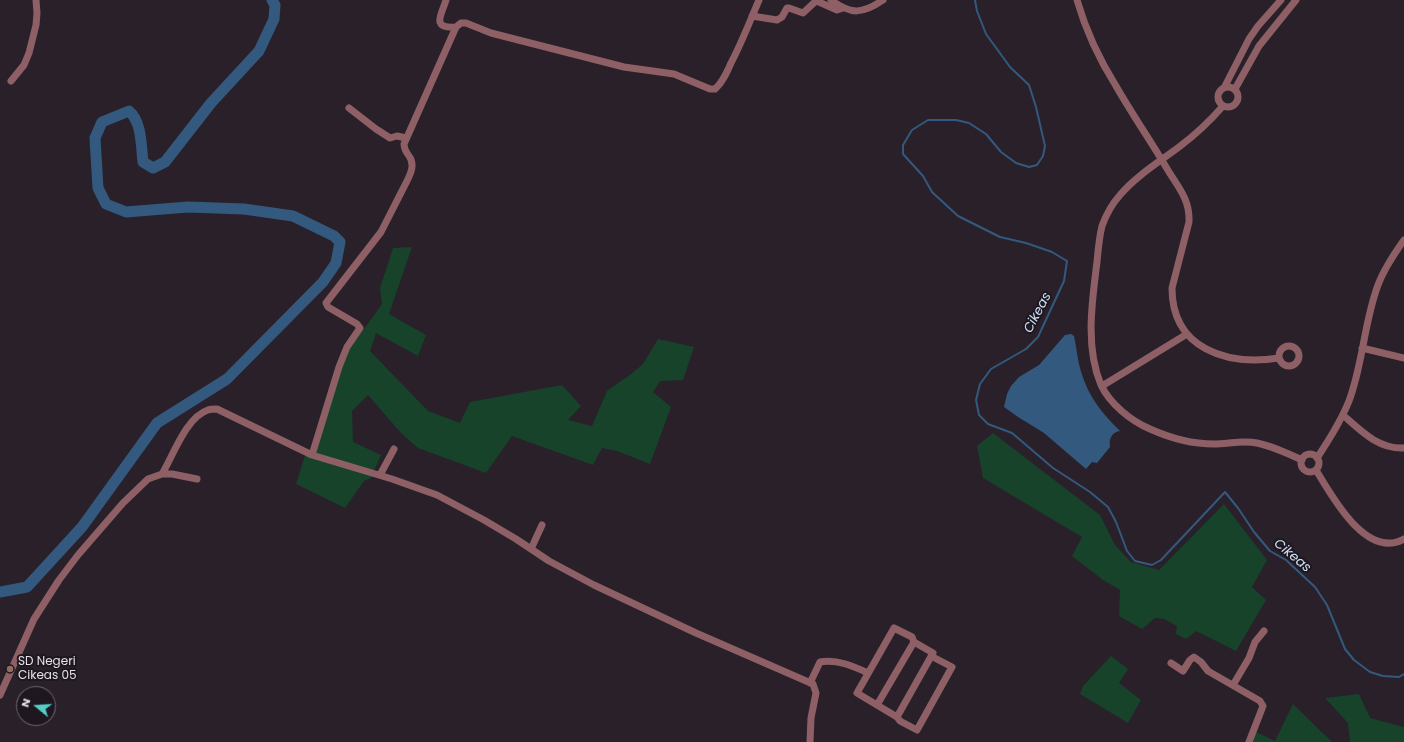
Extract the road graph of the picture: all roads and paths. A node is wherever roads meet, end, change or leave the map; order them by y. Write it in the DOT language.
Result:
graph roads {
  1 [pos="36,0"];
  2 [pos="446,0"];
  3 [pos="759,0"];
  4 [pos="831,0"];
  5 [pos="884,0"];
  6 [pos="1077,0"];
  7 [pos="1281,0"];
  8 [pos="1296,0"];
  9 [pos="843,8"];
  10 [pos="752,16"];
  11 [pos="456,27"];
  12 [pos="11,82"];
  13 [pos="1224,88"];
  14 [pos="1234,89"];
  15 [pos="1223,106"];
  16 [pos="349,108"];
  17 [pos="406,138"];
  18 [pos="1162,159"];
  19 [pos="1404,240"];
  20 [pos="1187,334"];
  21 [pos="1362,348"];
  22 [pos="1279,358"];
  23 [pos="1404,358"];
  24 [pos="1102,386"];
  25 [pos="1343,415"];
  26 [pos="1404,448"];
  27 [pos="394,449"];
  28 [pos="312,455"];
  29 [pos="1318,458"];
  30 [pos="1302,460"];
  31 [pos="1316,470"];
  32 [pos="162,474"];
  33 [pos="380,475"];
  34 [pos="197,479"];
  35 [pos="542,525"];
  36 [pos="1404,539"];
  37 [pos="531,549"];
  38 [pos="1264,630"];
  39 [pos="914,642"];
  40 [pos="931,656"];
  41 [pos="1171,663"];
  42 [pos="868,673"];
  43 [pos="810,683"];
  44 [pos="1233,685"];
  45 [pos="0,695"];
  46 [pos="877,705"];
  47 [pos="897,717"];
  48 [pos="810,742"];
  49 [pos="1249,742"];
  1 -- 12 [label="street"];
  2 -- 11 [label="street"];
  3 -- 10 [label="street"];
  4 -- 9 [label="street"];
  5 -- 9 [label="street"];
  6 -- 18 [label="street"];
  7 -- 13 [label="street"];
  8 -- 14 [label="street"];
  9 -- 10 [label="street"];
  10 -- 11 [label="street"];
  11 -- 17 [label="street"];
  13 -- 14 [label="street"];
  13 -- 15 [label="street"];
  14 -- 15 [label="street"];
  15 -- 18 [label="street"];
  16 -- 17 [label="street"];
  17 -- 28 [label="street"];
  18 -- 20 [label="street"];
  18 -- 24 [label="street"];
  19 -- 21 [label="street"];
  20 -- 22 [label="street"];
  20 -- 24 [label="street"];
  21 -- 23 [label="street"];
  21 -- 25 [label="street"];
  24 -- 30 [label="street"];
  25 -- 26 [label="street"];
  25 -- 29 [label="street"];
  27 -- 33 [label="street"];
  28 -- 32 [label="street"];
  28 -- 33 [label="street"];
  29 -- 30 [label="street"];
  29 -- 31 [label="street"];
  30 -- 31 [label="street"];
  31 -- 36 [label="street"];
  32 -- 34 [label="street"];
  32 -- 45 [label="street"];
  33 -- 37 [label="street"];
  35 -- 37 [label="street"];
  37 -- 43 [label="street"];
  38 -- 44 [label="street"];
  39 -- 40 [label="street"];
  39 -- 42 [label="street"];
  39 -- 46 [label="street"];
  40 -- 47 [label="street"];
  40 -- 47 [label="street"];
  41 -- 44 [label="street"];
  42 -- 43 [label="street"];
  42 -- 46 [label="street"];
  43 -- 48 [label="street"];
  44 -- 49 [label="street"];
  46 -- 47 [label="street"];
}
